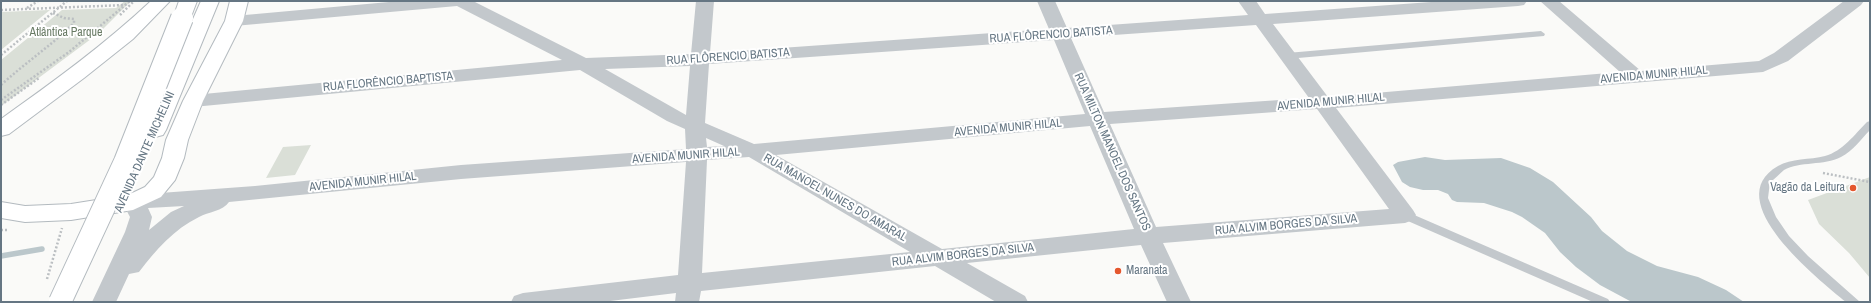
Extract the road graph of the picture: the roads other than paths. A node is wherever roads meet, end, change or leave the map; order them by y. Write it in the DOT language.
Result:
graph roads {
  1 [pos="162,1"];
  2 [pos="239,1"];
  3 [pos="459,1"];
  4 [pos="705,1"];
  5 [pos="1046,1"];
  6 [pos="1247,1"];
  7 [pos="1518,1"];
  8 [pos="1549,1"];
  9 [pos="1854,1"];
  10 [pos="196,9"];
  11 [pos="1259,19"];
  12 [pos="234,21"];
  13 [pos="1060,34"];
  14 [pos="1541,34"];
  15 [pos="1287,56"];
  16 [pos="701,59"];
  17 [pos="583,64"];
  18 [pos="1636,76"];
  19 [pos="193,100"];
  20 [pos="1322,102"];
  21 [pos="1098,119"];
  22 [pos="1870,124"];
  23 [pos="695,127"];
  24 [pos="1,129"];
  25 [pos="753,151"];
  26 [pos="696,155"];
  27 [pos="255,193"];
  28 [pos="133,202"];
  29 [pos="1,210"];
  30 [pos="1405,215"];
  31 [pos="1149,236"];
  32 [pos="938,257"];
  33 [pos="689,293"];
  34 [pos="52,294"];
  35 [pos="106,299"];
  36 [pos="75,302"];
  37 [pos="523,302"];
  38 [pos="1016,302"];
  39 [pos="1179,302"];
  40 [pos="1604,302"];
  41 [pos="1854,302"];
  1 -- 24 [label="main road"];
  2 -- 12 [label="main road, AVENIDA DANTE MICHELINI"];
  3 -- 12 [label="street"];
  3 -- 17 [label="street, RUA MANOEL NUNES DO AMARAL"];
  4 -- 16 [label="street"];
  5 -- 13 [label="street, RUA MILTON MANOEL DOS SANTOS"];
  6 -- 11 [label="street"];
  7 -- 11 [label="street, RUA FLÔRENCIO BATISTA"];
  8 -- 18 [label="street"];
  9 -- 18 [label="street, AVENIDA MUNIR HILAL"];
  10 -- 34 [label="main road, AVENIDA DANTE MICHELINI, bridge"];
  10 -- 36 [label="main road, AVENIDA DANTE MICHELINI"];
  11 -- 13 [label="street, RUA FLÔRENCIO BATISTA"];
  11 -- 15 [label="street"];
  12 -- 19 [label="main road, AVENIDA DANTE MICHELINI"];
  13 -- 16 [label="street, RUA FLÔRENCIO BATISTA"];
  13 -- 21 [label="street, RUA MILTON MANOEL DOS SANTOS"];
  14 -- 15 [label="lane"];
  15 -- 20 [label="street"];
  16 -- 17 [label="street, RUA FLÔRENCIO BATISTA"];
  16 -- 23 [label="street"];
  17 -- 19 [label="street, RUA FLORÊNCIO BAPTISTA"];
  17 -- 23 [label="street, RUA MANOEL NUNES DO AMARAL"];
  18 -- 20 [label="street, AVENIDA MUNIR HILAL"];
  19 -- 28 [label="main road, AVENIDA DANTE MICHELINI"];
  20 -- 21 [label="street, AVENIDA MUNIR HILAL"];
  20 -- 30 [label="street"];
  21 -- 25 [label="street, AVENIDA MUNIR HILAL"];
  21 -- 31 [label="street, RUA MILTON MANOEL DOS SANTOS"];
  22 -- 41 [label="lane"];
  23 -- 25 [label="street, RUA MANOEL NUNES DO AMARAL"];
  23 -- 26 [label="street"];
  25 -- 26 [label="street, AVENIDA MUNIR HILAL"];
  25 -- 32 [label="street, RUA MANOEL NUNES DO AMARAL"];
  26 -- 27 [label="street, AVENIDA MUNIR HILAL"];
  26 -- 33 [label="street"];
  27 -- 28 [label="street, AVENIDA MUNIR HILAL"];
  27 -- 35 [label="street, AVENIDA MUNIR HILAL"];
  28 -- 29 [label="main road, AVENIDA DANTE MICHELINI"];
  28 -- 35 [label="street"];
  30 -- 31 [label="street, RUA ALVIM BORGES DA SILVA"];
  30 -- 40 [label="lane"];
  31 -- 32 [label="street, RUA ALVIM BORGES DA SILVA"];
  31 -- 39 [label="street, RUA MILTON MANOEL DOS SANTOS"];
  32 -- 33 [label="street, RUA ALVIM BORGES DA SILVA"];
  32 -- 38 [label="street, RUA MANOEL NUNES DO AMARAL"];
  33 -- 37 [label="street, RUA ALVIM BORGES DA SILVA"];
}
